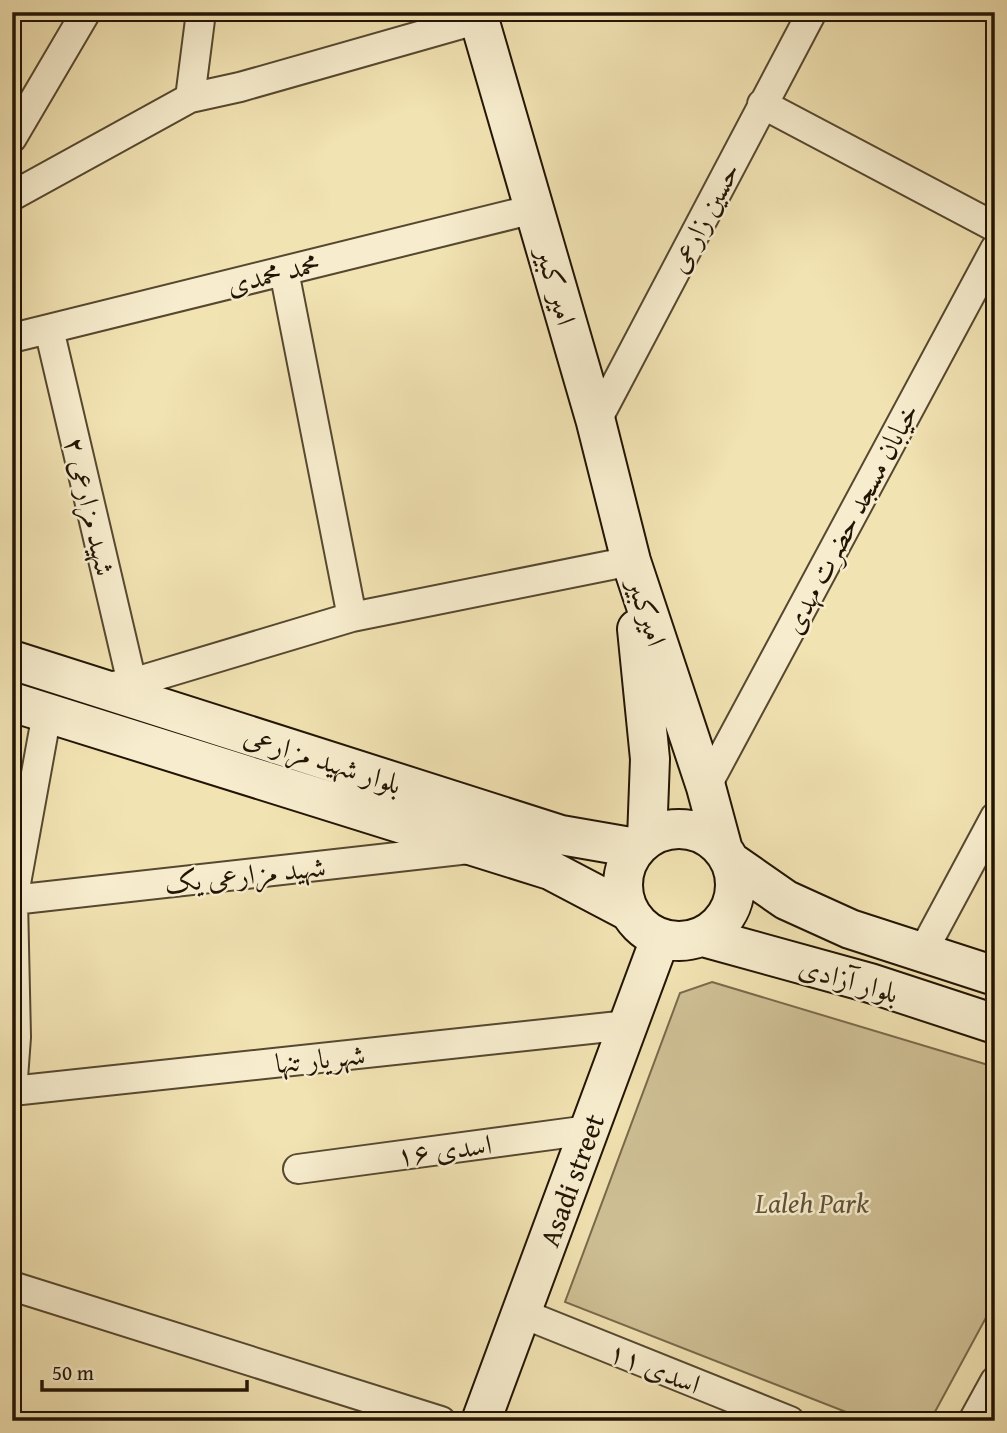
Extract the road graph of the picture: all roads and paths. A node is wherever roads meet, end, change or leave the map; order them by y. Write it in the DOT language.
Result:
graph roads {
  1 [pos="86,12"];
  2 [pos="201,12"];
  3 [pos="811,12"];
  4 [pos="480,14"];
  5 [pos="190,98"];
  6 [pos="762,104"];
  7 [pos="12,138"];
  8 [pos="12,196"];
  9 [pos="534,209"];
  10 [pos="995,227"];
  11 [pos="995,249"];
  12 [pos="284,271"];
  13 [pos="49,329"];
  14 [pos="12,338"];
  15 [pos="596,422"];
  16 [pos="631,561"];
  17 [pos="352,617"];
  18 [pos="12,660"];
  19 [pos="115,685"];
  20 [pos="30,708"];
  21 [pos="706,787"];
  22 [pos="995,817"];
  23 [pos="18,835"];
  24 [pos="641,843"];
  25 [pos="478,848"];
  26 [pos="727,855"];
  27 [pos="13,900"];
  28 [pos="628,911"];
  29 [pos="703,937"];
  30 [pos="660,939"];
  31 [pos="922,953"];
  32 [pos="995,976"];
  33 [pos="995,1024"];
  34 [pos="628,1025"];
  35 [pos="14,1036"];
  36 [pos="12,1091"];
  37 [pos="589,1130"];
  38 [pos="298,1169"];
  39 [pos="12,1286"];
  40 [pos="521,1313"];
  41 [pos="995,1381"];
  42 [pos="442,1421"];
  43 [pos="481,1421"];
  44 [pos="790,1421"];
  45 [pos="973,1421"];
  1 -- 7 [label="street"];
  2 -- 5 [label="street"];
  3 -- 6 [label="street, حسین زارعی"];
  4 -- 5 [label="street"];
  4 -- 9 [label="main road, امیر کبیر"];
  5 -- 8 [label="street"];
  6 -- 10 [label="street"];
  6 -- 15 [label="street, حسین زارعی"];
  9 -- 12 [label="street, محمد محمدی"];
  9 -- 15 [label="main road, امیر کبیر"];
  11 -- 21 [label="street, خیابان مسجد حضرت مهدی"];
  12 -- 13 [label="street, محمد محمدی"];
  12 -- 17 [label="street"];
  13 -- 14 [label="street, محمد محمدی"];
  13 -- 19 [label="street, شهید مزارعی ۲"];
  15 -- 16 [label="main road, امیر کبیر"];
  16 -- 17 [label="street"];
  16 -- 21 [label="main road, امیرکبیر"];
  16 -- 24 [label="main road, امیرکبیر"];
  17 -- 19 [label="street"];
  18 -- 19 [label="main road, بلوار شهید مزارعی"];
  19 -- 24 [label="main road, بلوار شهید مزارعی"];
  20 -- 23 [label="street"];
  20 -- 25 [label="main road, بلوار شهید مزارعی"];
  21 -- 26 [label="main road, امیرکبیر"];
  22 -- 31 [label="street"];
  23 -- 27 [label="street"];
  24 -- 26 [label="main road"];
  24 -- 28 [label="main road"];
  25 -- 27 [label="street, شهید مزارعی یک"];
  25 -- 28 [label="main road, بلوار شهید مزارعی"];
  26 -- 29 [label="main road"];
  26 -- 31 [label="main road, بلوار آزادی"];
  27 -- 35 [label="street"];
  28 -- 30 [label="main road"];
  29 -- 30 [label="main road"];
  29 -- 33 [label="main road, بلوار آزادی"];
  30 -- 34 [label="main road, Asadi street"];
  31 -- 32 [label="main road, بلوار آزادی"];
  34 -- 36 [label="street, شهریار تنها"];
  34 -- 37 [label="main road, Asadi street"];
  35 -- 36 [label="street"];
  37 -- 38 [label="street, اسدی ۱۶"];
  37 -- 40 [label="main road, Asadi street"];
  39 -- 42 [label="street"];
  40 -- 43 [label="main road, Asadi street"];
  40 -- 44 [label="street, اسدی ۱۱"];
  41 -- 45 [label="street"];
}
